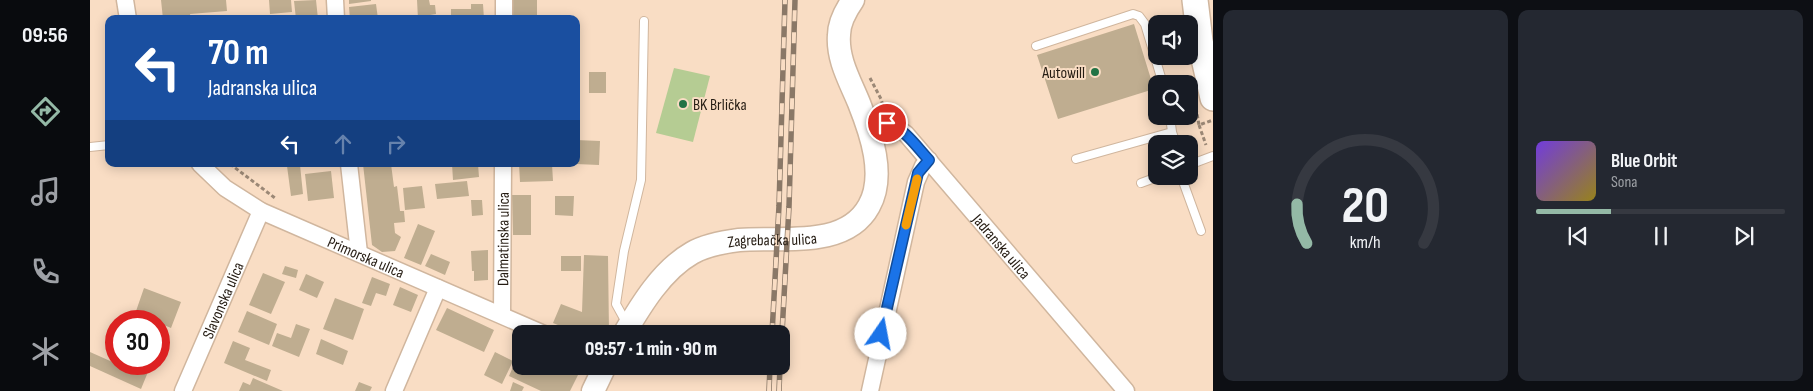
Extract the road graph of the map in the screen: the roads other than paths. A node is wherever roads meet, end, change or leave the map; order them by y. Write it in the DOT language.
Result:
graph roads {
  1 [pos="125,0"];
  2 [pos="334,0"];
  3 [pos="504,0"];
  4 [pos="853,0"];
  5 [pos="1195,0"];
  6 [pos="127,15"];
  7 [pos="336,15"];
  8 [pos="504,15"];
  9 [pos="644,21"];
  10 [pos="1036,46"];
  11 [pos="1160,75"];
  12 [pos="1213,98"];
  13 [pos="877,125"];
  14 [pos="1171,125"];
  15 [pos="1172,132"];
  16 [pos="1173,135"];
  17 [pos="105,146"];
  18 [pos="90,147"];
  19 [pos="1213,156"];
  20 [pos="929,160"];
  21 [pos="1076,160"];
  22 [pos="1198,162"];
  23 [pos="203,167"];
  24 [pos="349,167"];
  25 [pos="503,167"];
  26 [pos="1148,180"];
  27 [pos="1141,183"];
  28 [pos="1184,185"];
  29 [pos="261,210"];
  30 [pos="1201,232"];
  31 [pos="359,253"];
  32 [pos="438,288"];
  33 [pos="502,315"];
  34 [pos="524,325"];
  35 [pos="624,325"];
  36 [pos="629,325"];
  37 [pos="601,375"];
  38 [pos="182,391"];
  39 [pos="394,391"];
  40 [pos="593,391"];
  41 [pos="870,391"];
  42 [pos="1126,391"];
  1 -- 6 [label="street"];
  2 -- 7 [label="street"];
  3 -- 8 [label="street"];
  4 -- 13 [label="main road, Zagrebačka ulica"];
  5 -- 12 [label="main road"];
  9 -- 35 [label="lane"];
  10 -- 11 [label="lane"];
  13 -- 20 [label="street, Jadranska ulica"];
  13 -- 36 [label="main road, Zagrebačka ulica"];
  14 -- 15 [label="lane"];
  15 -- 16 [label="lane"];
  15 -- 21 [label="lane"];
  17 -- 18 [label="lane"];
  19 -- 22 [label="lane"];
  20 -- 41 [label="street"];
  20 -- 42 [label="street, Jadranska ulica"];
  23 -- 29 [label="street, Primorska ulica"];
  24 -- 31 [label="street"];
  25 -- 33 [label="street, Dalmatinska ulica"];
  26 -- 27 [label="lane"];
  28 -- 30 [label="lane"];
  29 -- 31 [label="street, Primorska ulica"];
  29 -- 38 [label="street, Slavonska ulica"];
  31 -- 32 [label="street, Primorska ulica"];
  32 -- 33 [label="street, Primorska ulica"];
  32 -- 39 [label="street"];
  33 -- 34 [label="street, Primorska ulica"];
  37 -- 40 [label="main road"];
}
